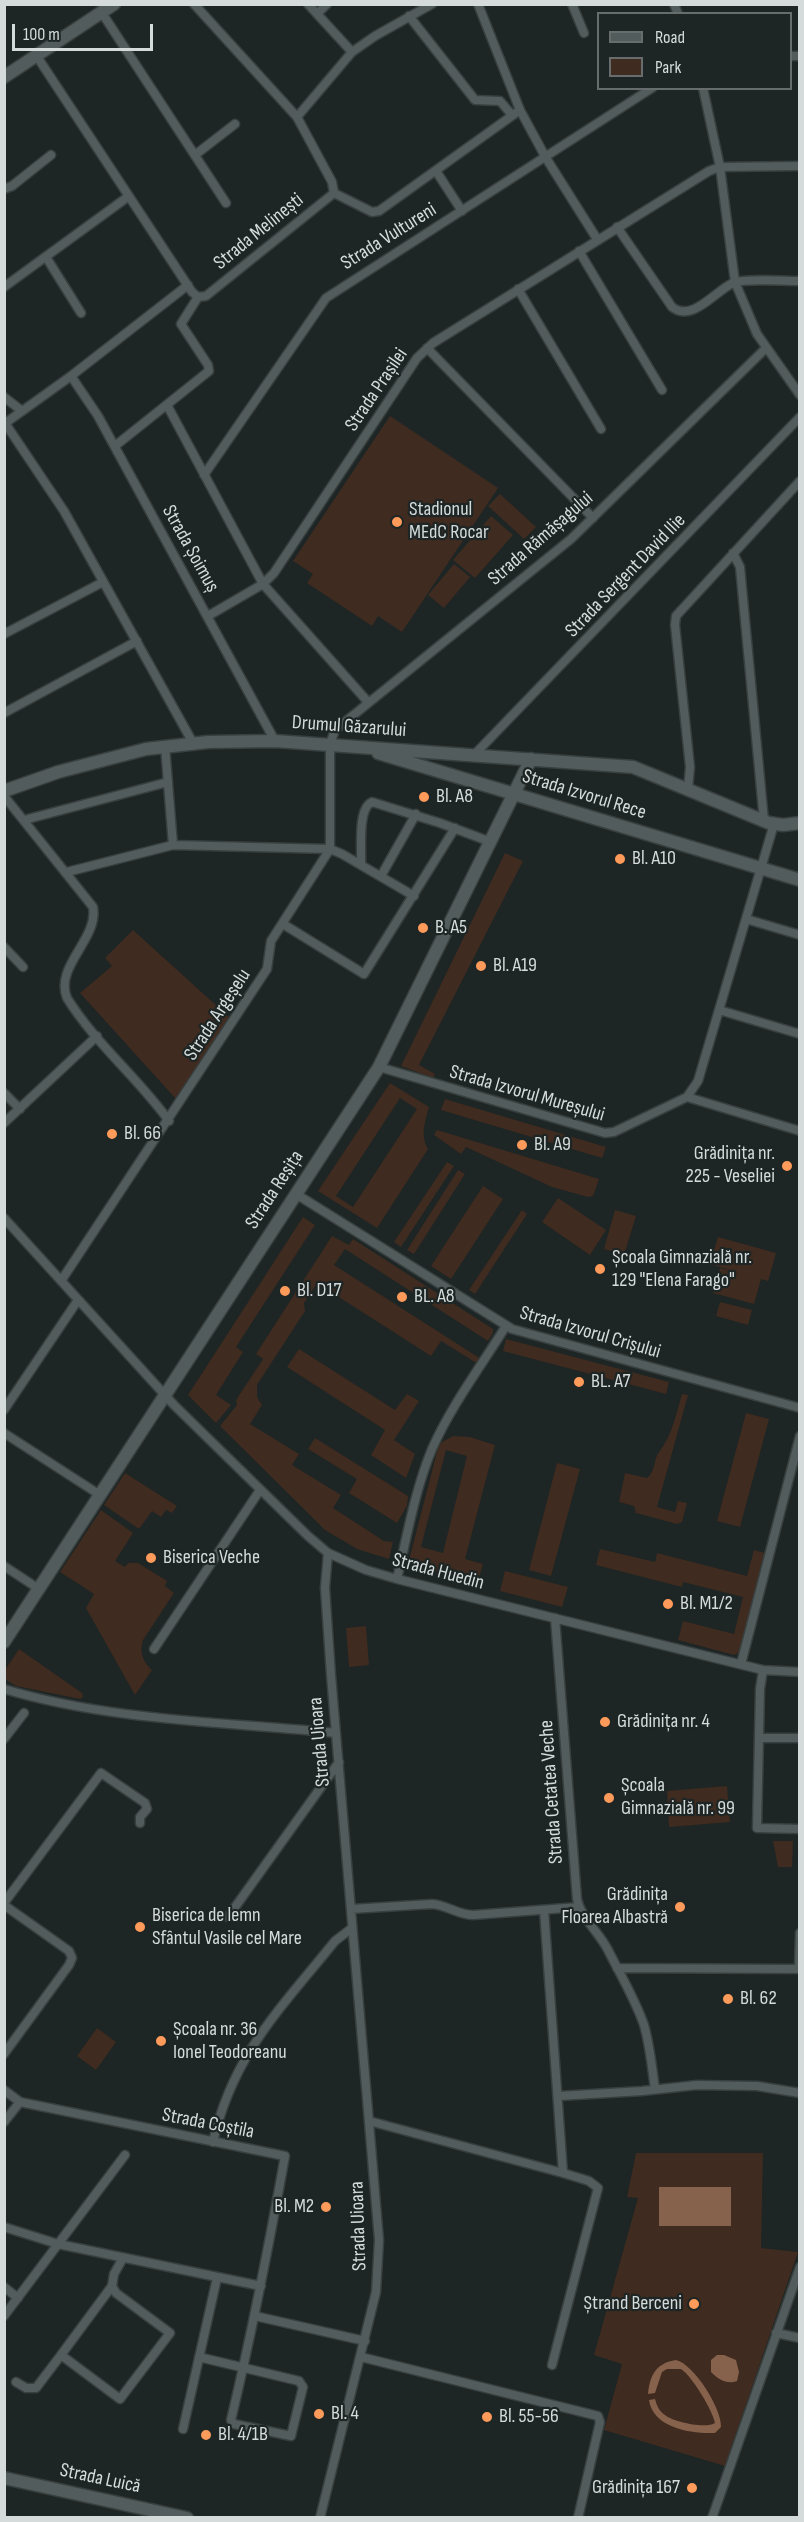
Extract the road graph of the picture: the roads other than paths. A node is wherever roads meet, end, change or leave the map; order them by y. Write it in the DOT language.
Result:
graph roads {
  1 [pos="114,4"];
  2 [pos="194,4"];
  3 [pos="308,4"];
  4 [pos="327,4"];
  5 [pos="432,4"];
  6 [pos="478,4"];
  7 [pos="572,4"];
  8 [pos="102,13"];
  9 [pos="317,14"];
  10 [pos="409,16"];
  11 [pos="584,33"];
  12 [pos="352,52"];
  13 [pos="36,55"];
  14 [pos="4,77"];
  15 [pos="649,90"];
  16 [pos="703,90"];
  17 [pos="520,110"];
  18 [pos="512,116"];
  19 [pos="297,117"];
  20 [pos="235,124"];
  21 [pos="51,155"];
  22 [pos="195,155"];
  23 [pos="546,158"];
  24 [pos="800,166"];
  25 [pos="720,167"];
  26 [pos="436,171"];
  27 [pos="4,189"];
  28 [pos="334,193"];
  29 [pos="129,196"];
  30 [pos="226,203"];
  31 [pos="462,211"];
  32 [pos="617,227"];
  33 [pos="597,239"];
  34 [pos="579,251"];
  35 [pos="46,257"];
  36 [pos="800,281"];
  37 [pos="735,282"];
  38 [pos="188,285"];
  39 [pos="4,287"];
  40 [pos="518,289"];
  41 [pos="198,297"];
  42 [pos="81,313"];
  43 [pos="427,348"];
  44 [pos="766,348"];
  45 [pos="71,376"];
  46 [pos="662,390"];
  47 [pos="800,395"];
  48 [pos="4,397"];
  49 [pos="166,405"];
  50 [pos="22,411"];
  51 [pos="800,417"];
  52 [pos="5,423"];
  53 [pos="601,429"];
  54 [pos="115,446"];
  55 [pos="204,475"];
  56 [pos="800,481"];
  57 [pos="593,518"];
  58 [pos="733,553"];
  59 [pos="103,582"];
  60 [pos="263,584"];
  61 [pos="208,616"];
  62 [pos="4,634"];
  63 [pos="137,641"];
  64 [pos="368,702"];
  65 [pos="4,713"];
  66 [pos="275,741"];
  67 [pos="193,743"];
  68 [pos="330,744"];
  69 [pos="165,746"];
  70 [pos="357,747"];
  71 [pos="474,755"];
  72 [pos="531,759"];
  73 [pos="168,782"];
  74 [pos="688,789"];
  75 [pos="4,793"];
  76 [pos="513,795"];
  77 [pos="416,814"];
  78 [pos="24,820"];
  79 [pos="769,823"];
  80 [pos="800,823"];
  81 [pos="455,828"];
  82 [pos="491,842"];
  83 [pos="173,845"];
  84 [pos="330,849"];
  85 [pos="361,865"];
  86 [pos="761,869"];
  87 [pos="67,872"];
  88 [pos="381,876"];
  89 [pos="800,880"];
  90 [pos="414,896"];
  91 [pos="746,919"];
  92 [pos="282,924"];
  93 [pos="800,935"];
  94 [pos="4,947"];
  95 [pos="23,967"];
  96 [pos="719,1010"];
  97 [pos="800,1034"];
  98 [pos="97,1036"];
  99 [pos="379,1067"];
  100 [pos="4,1093"];
  101 [pos="687,1097"];
  102 [pos="20,1109"];
  103 [pos="168,1120"];
  104 [pos="4,1123"];
  105 [pos="800,1131"];
  106 [pos="296,1194"];
  107 [pos="4,1218"];
  108 [pos="61,1281"];
  109 [pos="78,1300"];
  110 [pos="506,1326"];
  111 [pos="165,1395"];
  112 [pos="800,1407"];
  113 [pos="4,1410"];
  114 [pos="4,1433"];
  115 [pos="800,1436"];
  116 [pos="260,1490"];
  117 [pos="100,1495"];
  118 [pos="328,1553"];
  119 [pos="4,1566"];
  120 [pos="397,1579"];
  121 [pos="39,1588"];
  122 [pos="555,1618"];
  123 [pos="4,1642"];
  124 [pos="154,1649"];
  125 [pos="741,1664"];
  126 [pos="763,1670"];
  127 [pos="800,1672"];
  128 [pos="4,1689"];
  129 [pos="24,1713"];
  130 [pos="336,1733"];
  131 [pos="759,1738"];
  132 [pos="800,1738"];
  133 [pos="4,1739"];
  134 [pos="339,1762"];
  135 [pos="140,1823"];
  136 [pos="800,1829"];
  137 [pos="4,1904"];
  138 [pos="579,1907"];
  139 [pos="351,1909"];
  140 [pos="544,1910"];
  141 [pos="228,1917"];
  142 [pos="352,1928"];
  143 [pos="800,1933"];
  144 [pos="617,1968"];
  145 [pos="799,1969"];
  146 [pos="4,2054"];
  147 [pos="4,2090"];
  148 [pos="655,2090"];
  149 [pos="800,2093"];
  150 [pos="559,2096"];
  151 [pos="20,2102"];
  152 [pos="369,2121"];
  153 [pos="4,2122"];
  154 [pos="213,2142"];
  155 [pos="125,2155"];
  156 [pos="563,2173"];
  157 [pos="4,2228"];
  158 [pos="58,2244"];
  159 [pos="123,2258"];
  160 [pos="799,2270"];
  161 [pos="217,2278"];
  162 [pos="112,2286"];
  163 [pos="261,2286"];
  164 [pos="4,2287"];
  165 [pos="18,2298"];
  166 [pos="4,2316"];
  167 [pos="255,2316"];
  168 [pos="776,2333"];
  169 [pos="800,2338"];
  170 [pos="365,2341"];
  171 [pos="60,2355"];
  172 [pos="199,2357"];
  173 [pos="361,2357"];
  174 [pos="552,2365"];
  175 [pos="243,2367"];
  176 [pos="16,2382"];
  177 [pos="183,2429"];
  178 [pos="4,2478"];
  179 [pos="187,2517"];
  180 [pos="320,2517"];
  181 [pos="578,2517"];
  182 [pos="712,2517"];
  1 -- 8 [label="street"];
  2 -- 19 [label="street"];
  3 -- 9 [label="street"];
  4 -- 9 [label="street"];
  5 -- 10 [label="street"];
  6 -- 17 [label="street"];
  7 -- 11 [label="street"];
  8 -- 13 [label="street"];
  8 -- 22 [label="street"];
  9 -- 12 [label="street"];
  10 -- 12 [label="street"];
  10 -- 18 [label="street"];
  12 -- 19 [label="street"];
  13 -- 14 [label="street"];
  13 -- 29 [label="street"];
  15 -- 23 [label="street, Strada Vultureni"];
  16 -- 25 [label="street"];
  17 -- 18 [label="street"];
  17 -- 23 [label="street"];
  18 -- 26 [label="street"];
  19 -- 28 [label="street"];
  20 -- 22 [label="street"];
  21 -- 27 [label="street"];
  22 -- 30 [label="street"];
  23 -- 31 [label="street, Strada Vultureni"];
  23 -- 33 [label="street"];
  24 -- 25 [label="street, Strada Prașilei"];
  25 -- 32 [label="street, Strada Prașilei"];
  25 -- 37 [label="street"];
  26 -- 28 [label="street"];
  26 -- 31 [label="street"];
  28 -- 41 [label="street, Strada Melinești"];
  29 -- 35 [label="street"];
  29 -- 38 [label="street"];
  31 -- 55 [label="street, Strada Vultureni"];
  32 -- 33 [label="street, Strada Prașilei"];
  32 -- 37 [label="street"];
  33 -- 34 [label="street, Strada Prașilei"];
  34 -- 40 [label="street, Strada Prașilei"];
  34 -- 46 [label="street"];
  35 -- 39 [label="street"];
  35 -- 42 [label="street"];
  36 -- 37 [label="street"];
  37 -- 44 [label="street"];
  38 -- 41 [label="street"];
  38 -- 45 [label="street"];
  40 -- 43 [label="street, Strada Prașilei"];
  40 -- 53 [label="street"];
  41 -- 49 [label="street, Strada Melinești"];
  43 -- 57 [label="street"];
  43 -- 60 [label="street, Strada Prașilei"];
  44 -- 47 [label="street"];
  44 -- 57 [label="street, Strada Rămășagului"];
  45 -- 50 [label="street"];
  45 -- 54 [label="street, Strada Șoimuș"];
  48 -- 50 [label="street"];
  49 -- 54 [label="street, Strada Melinești"];
  49 -- 55 [label="street"];
  50 -- 52 [label="street"];
  51 -- 71 [label="street, Strada Sergent David Ilie"];
  52 -- 59 [label="street"];
  54 -- 61 [label="street, Strada Șoimuș"];
  55 -- 60 [label="street"];
  56 -- 58 [label="street"];
  57 -- 64 [label="street, Strada Rămășagului"];
  58 -- 74 [label="street"];
  58 -- 79 [label="street"];
  59 -- 62 [label="street"];
  59 -- 63 [label="street"];
  60 -- 61 [label="street, Strada Prașilei"];
  60 -- 64 [label="street"];
  61 -- 66 [label="street, Strada Șoimuș"];
  63 -- 65 [label="street"];
  63 -- 67 [label="street"];
  64 -- 68 [label="street, Strada Rămășagului"];
  66 -- 67 [label="street, Drumul Găzarului"];
  66 -- 68 [label="street, Drumul Găzarului"];
  67 -- 69 [label="street, Drumul Găzarului"];
  68 -- 70 [label="street, Drumul Găzarului"];
  68 -- 84 [label="street"];
  69 -- 73 [label="street"];
  69 -- 75 [label="street, Drumul Găzarului"];
  70 -- 71 [label="street, Drumul Găzarului"];
  70 -- 76 [label="street, Strada Izvorul Rece"];
  71 -- 72 [label="street, Drumul Găzarului"];
  72 -- 74 [label="street, Drumul Găzarului"];
  72 -- 76 [label="street"];
  73 -- 78 [label="street"];
  73 -- 83 [label="street"];
  74 -- 79 [label="street, Drumul Găzarului"];
  75 -- 78 [label="street, Drumul Găzarului"];
  76 -- 82 [label="street, Strada Reșița"];
  76 -- 86 [label="street, Strada Izvorul Rece"];
  77 -- 81 [label="street"];
  77 -- 85 [label="street"];
  77 -- 88 [label="street"];
  78 -- 87 [label="street, Drumul Găzarului"];
  79 -- 80 [label="street, Drumul Găzarului"];
  79 -- 86 [label="street"];
  81 -- 82 [label="street"];
  81 -- 90 [label="street"];
  82 -- 99 [label="street, Strada Reșița"];
  83 -- 84 [label="street"];
  83 -- 87 [label="street"];
  84 -- 85 [label="street"];
  84 -- 92 [label="street, Strada Argeșelu"];
  85 -- 88 [label="street"];
  86 -- 89 [label="street, Strada Izvorul Rece"];
  86 -- 91 [label="street"];
  87 -- 98 [label="street, Drumul Găzarului"];
  88 -- 90 [label="street"];
  90 -- 92 [label="street"];
  91 -- 93 [label="street"];
  91 -- 96 [label="street"];
  92 -- 103 [label="street, Strada Argeșelu"];
  94 -- 95 [label="street"];
  96 -- 97 [label="street"];
  96 -- 101 [label="street"];
  98 -- 102 [label="street"];
  98 -- 103 [label="street"];
  99 -- 101 [label="street, Strada Izvorul Mureșului"];
  99 -- 106 [label="street, Strada Reșița"];
  100 -- 102 [label="street"];
  101 -- 105 [label="street"];
  102 -- 104 [label="street"];
  103 -- 108 [label="street, Strada Argeșelu"];
  106 -- 110 [label="street, Strada Izvorul Crișului"];
  106 -- 111 [label="street, Strada Reșița"];
  107 -- 108 [label="street, Strada Huedin"];
  108 -- 109 [label="street, Strada Huedin"];
  109 -- 111 [label="street, Strada Huedin"];
  109 -- 113 [label="street"];
  110 -- 112 [label="street, Strada Izvorul Crișului"];
  110 -- 120 [label="street"];
  111 -- 116 [label="street, Strada Huedin"];
  111 -- 117 [label="street, Strada Reșița"];
  114 -- 117 [label="street"];
  115 -- 125 [label="street"];
  116 -- 118 [label="street, Strada Huedin"];
  116 -- 124 [label="street"];
  117 -- 121 [label="street, Strada Reșița"];
  118 -- 120 [label="street, Strada Huedin"];
  118 -- 130 [label="street, Strada Uioara"];
  119 -- 121 [label="street"];
  120 -- 122 [label="street, Strada Huedin"];
  121 -- 123 [label="street, Strada Reșița"];
  122 -- 125 [label="street, Strada Huedin"];
  122 -- 138 [label="street, Strada Cetatea Veche"];
  125 -- 126 [label="street, Strada Huedin"];
  126 -- 127 [label="street, Strada Huedin"];
  126 -- 131 [label="street"];
  128 -- 130 [label="street"];
  129 -- 133 [label="street"];
  130 -- 134 [label="street, Strada Uioara"];
  131 -- 132 [label="street"];
  131 -- 136 [label="street"];
  134 -- 139 [label="street, Strada Uioara"];
  134 -- 141 [label="street"];
  135 -- 137 [label="street"];
  137 -- 146 [label="street"];
  138 -- 140 [label="street"];
  138 -- 144 [label="street"];
  139 -- 140 [label="street"];
  139 -- 142 [label="street, Strada Uioara"];
  140 -- 150 [label="street"];
  142 -- 152 [label="street, Strada Uioara"];
  142 -- 154 [label="street"];
  143 -- 145 [label="street"];
  144 -- 145 [label="street"];
  144 -- 148 [label="street"];
  147 -- 151 [label="street"];
  148 -- 149 [label="street"];
  148 -- 150 [label="street"];
  150 -- 156 [label="street"];
  151 -- 153 [label="street"];
  151 -- 154 [label="street, Strada Coștila"];
  152 -- 156 [label="street"];
  152 -- 170 [label="street, Strada Uioara"];
  154 -- 163 [label="street, Strada Coștila"];
  155 -- 158 [label="street"];
  156 -- 174 [label="street"];
  157 -- 158 [label="street"];
  158 -- 159 [label="street"];
  158 -- 165 [label="street"];
  159 -- 161 [label="street"];
  159 -- 162 [label="street"];
  160 -- 168 [label="street"];
  161 -- 163 [label="street"];
  161 -- 172 [label="street"];
  162 -- 171 [label="street"];
  162 -- 171 [label="street"];
  163 -- 167 [label="street"];
  164 -- 165 [label="street"];
  165 -- 166 [label="street"];
  167 -- 170 [label="street"];
  167 -- 175 [label="street"];
  168 -- 169 [label="street"];
  168 -- 182 [label="street"];
  170 -- 173 [label="street, Strada Uioara"];
  171 -- 176 [label="street"];
  172 -- 175 [label="street"];
  172 -- 177 [label="street"];
  173 -- 180 [label="street, Strada Uioara"];
  173 -- 181 [label="street"];
  175 -- 175 [label="street"];
  178 -- 179 [label="street, Strada Luică"];
}
